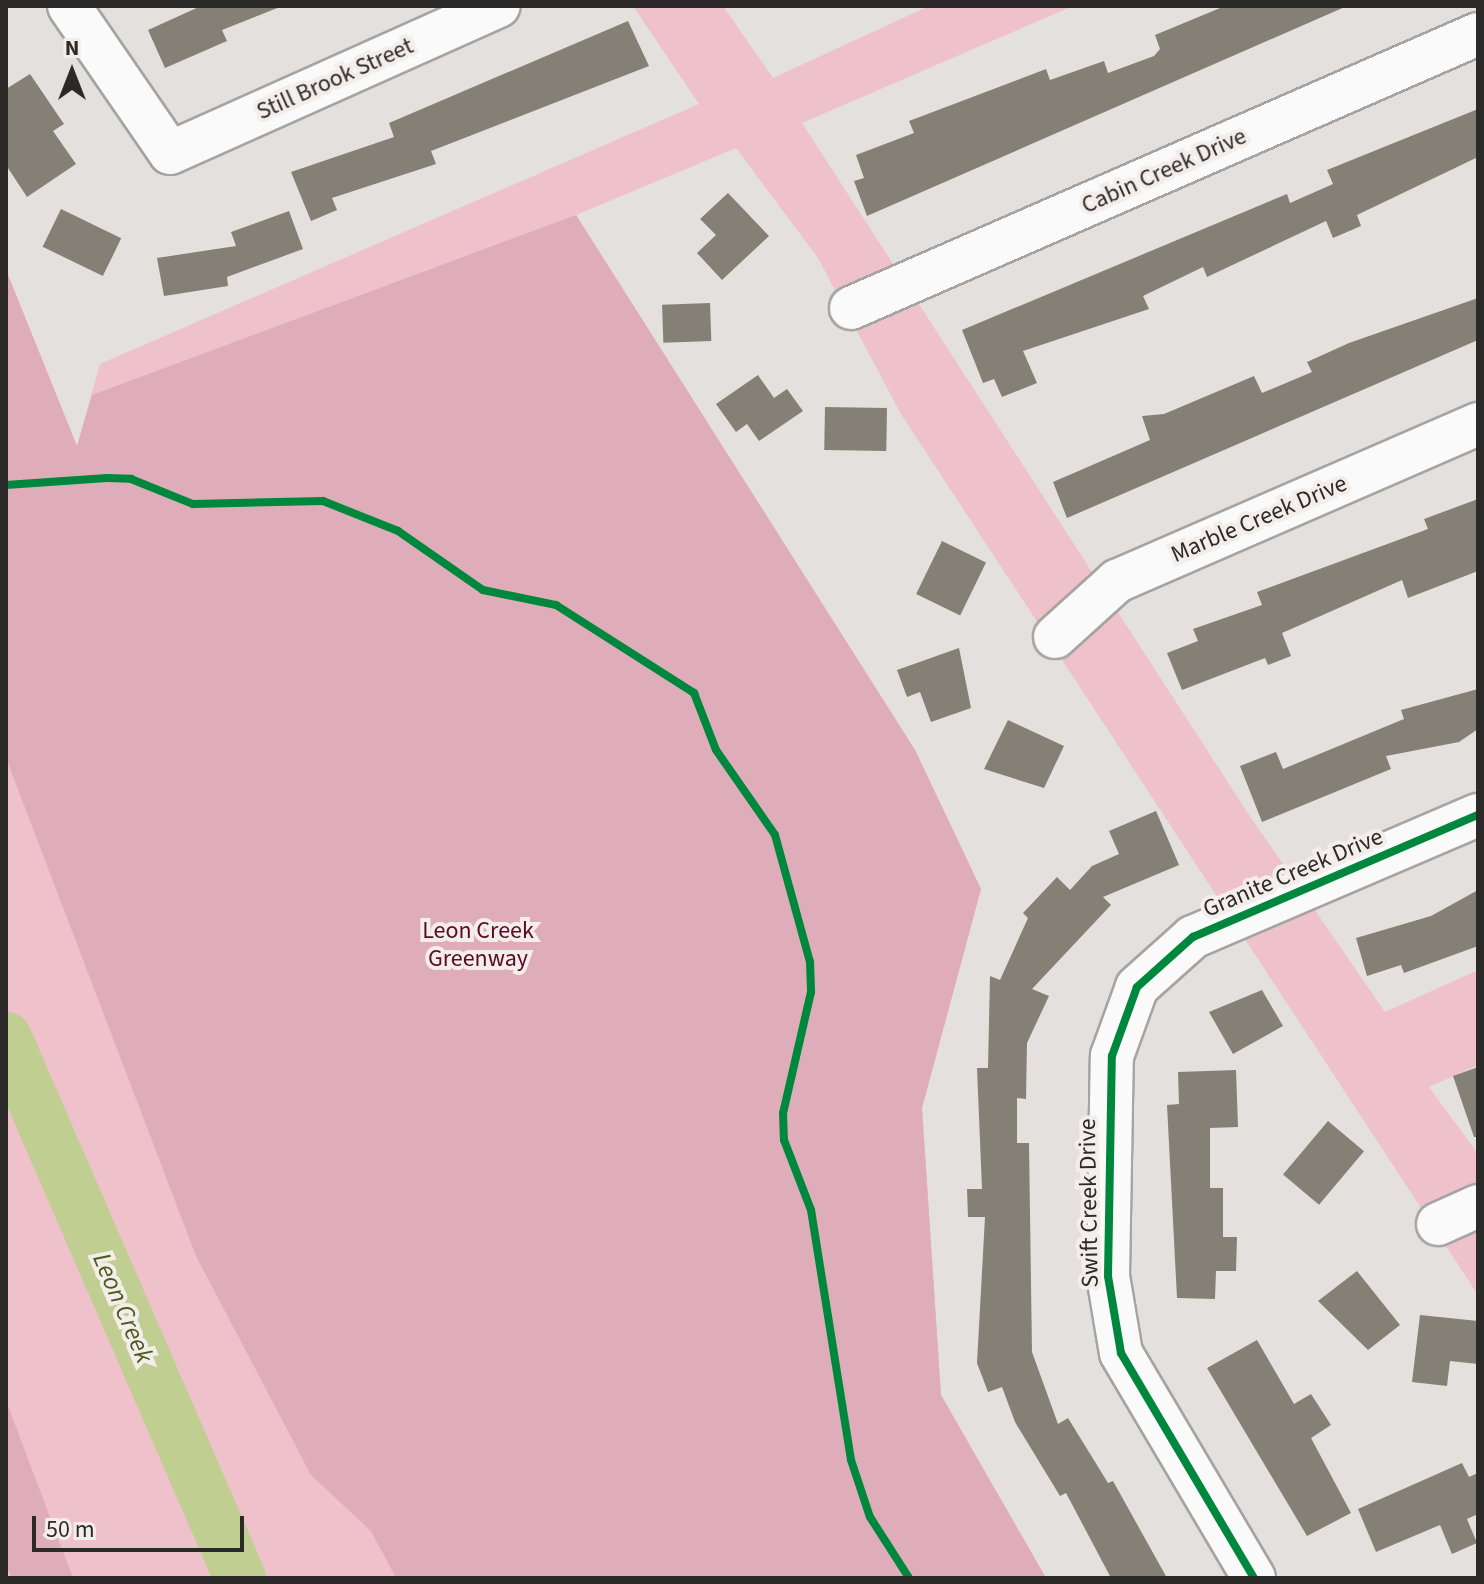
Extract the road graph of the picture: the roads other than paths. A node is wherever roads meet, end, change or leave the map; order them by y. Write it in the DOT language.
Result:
graph roads {
  1 [pos="69,6"];
  2 [pos="499,6"];
  3 [pos="1478,34"];
  4 [pos="851,308"];
  5 [pos="1478,424"];
  6 [pos="1055,637"];
  7 [pos="1478,815"];
  8 [pos="1137,987"];
  9 [pos="1478,1206"];
  10 [pos="1438,1224"];
  11 [pos="1254,1578"];
  1 -- 2 [label="street, Still Brook Street"];
  3 -- 4 [label="street, Cabin Creek Drive"];
  5 -- 6 [label="street, Marble Creek Drive"];
  7 -- 8 [label="street, Granite Creek Drive"];
  8 -- 11 [label="street, Swift Creek Drive"];
  9 -- 10 [label="street"];
}
